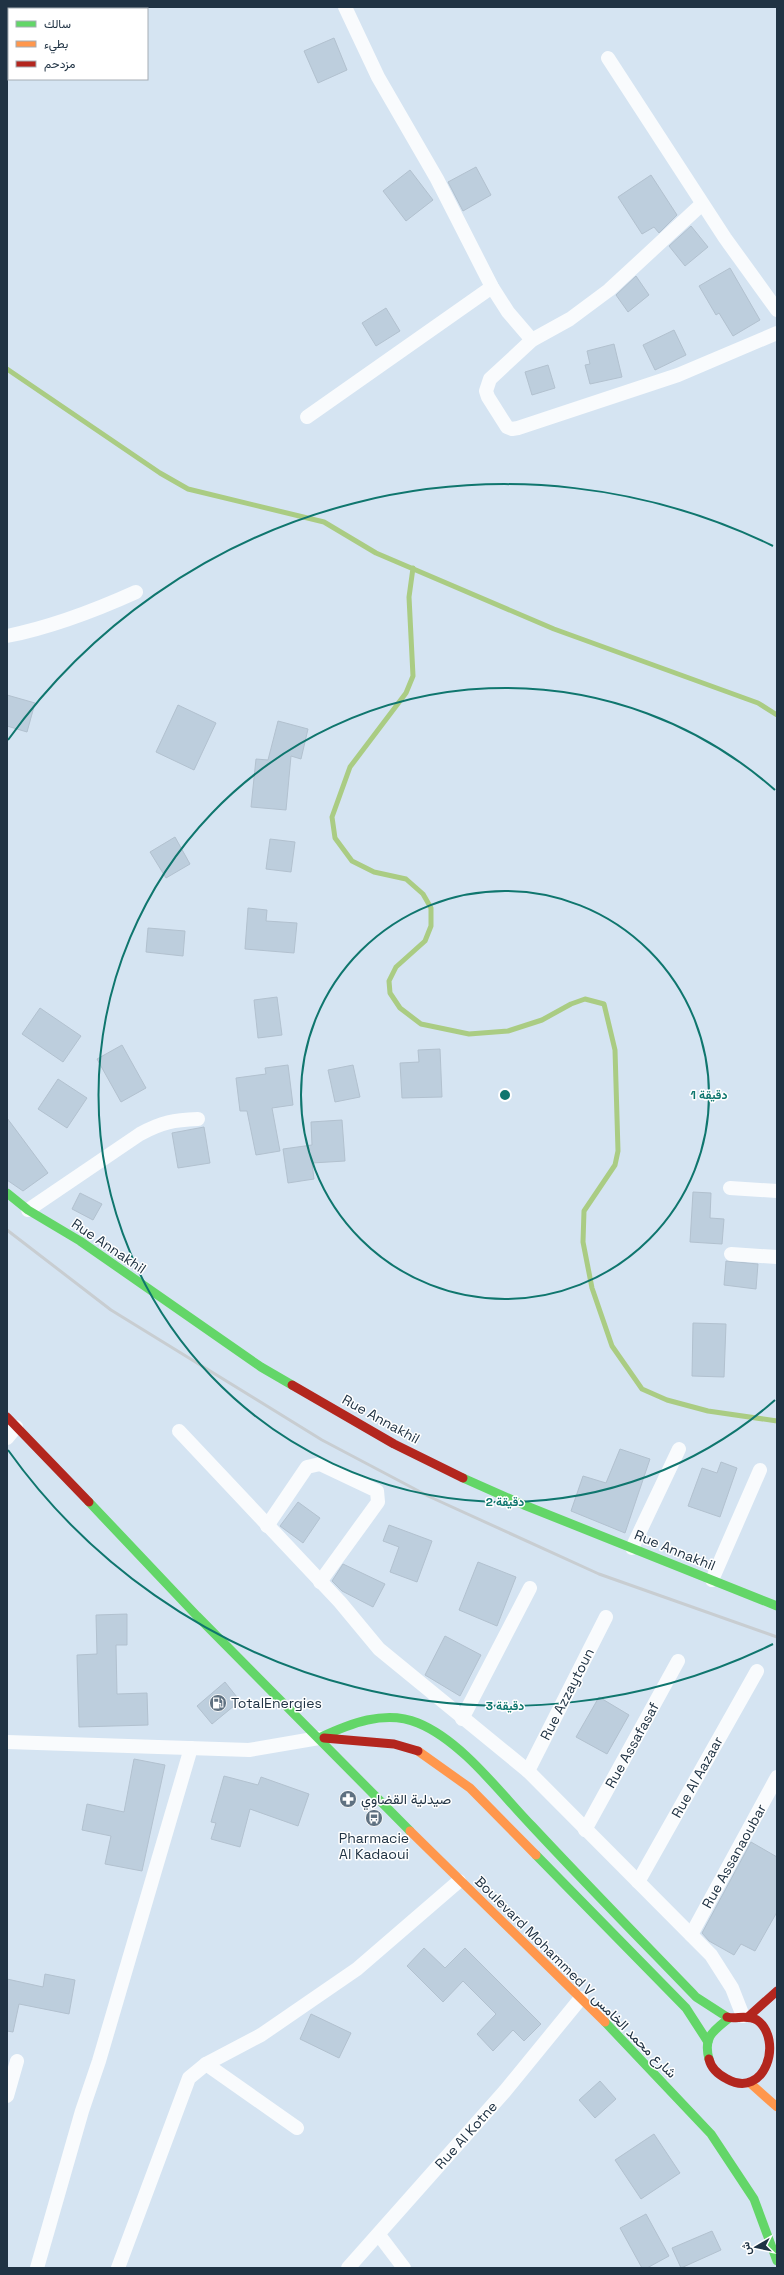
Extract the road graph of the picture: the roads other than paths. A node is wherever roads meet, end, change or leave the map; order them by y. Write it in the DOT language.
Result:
graph roads {
  1 [pos="345,7"];
  2 [pos="608,58"];
  3 [pos="702,204"];
  4 [pos="492,287"];
  5 [pos="777,310"];
  6 [pos="777,333"];
  7 [pos="532,340"];
  8 [pos="307,417"];
  9 [pos="136,592"];
  10 [pos="7,636"];
  11 [pos="198,1119"];
  12 [pos="730,1188"];
  13 [pos="777,1191"];
  14 [pos="7,1193"];
  15 [pos="28,1210"];
  16 [pos="731,1254"];
  17 [pos="777,1257"];
  18 [pos="12,1422"];
  19 [pos="178,1432"];
  20 [pos="7,1438"];
  21 [pos="679,1449"];
  22 [pos="760,1470"];
  23 [pos="267,1526"];
  24 [pos="632,1548"];
  25 [pos="712,1580"];
  26 [pos="320,1582"];
  27 [pos="530,1588"];
  28 [pos="777,1606"];
  29 [pos="606,1617"];
  30 [pos="678,1661"];
  31 [pos="756,1671"];
  32 [pos="462,1719"];
  33 [pos="319,1738"];
  34 [pos="7,1742"];
  35 [pos="191,1748"];
  36 [pos="528,1771"];
  37 [pos="777,1777"];
  38 [pos="585,1830"];
  39 [pos="459,1880"];
  40 [pos="638,1882"];
  41 [pos="691,1935"];
  42 [pos="777,1991"];
  43 [pos="581,1998"];
  44 [pos="746,2016"];
  45 [pos="729,2018"];
  46 [pos="708,2042"];
  47 [pos="17,2061"];
  48 [pos="206,2064"];
  49 [pos="750,2083"];
  50 [pos="7,2096"];
  51 [pos="777,2107"];
  52 [pos="297,2128"];
  53 [pos="379,2235"];
  54 [pos="777,2261"];
  55 [pos="37,2268"];
  56 [pos="118,2268"];
  57 [pos="348,2268"];
  58 [pos="404,2268"];
  1 -- 4 [label="street"];
  2 -- 3 [label="street"];
  3 -- 5 [label="street"];
  3 -- 7 [label="street"];
  4 -- 7 [label="street"];
  4 -- 8 [label="street"];
  6 -- 7 [label="street"];
  9 -- 10 [label="street"];
  11 -- 15 [label="street"];
  12 -- 13 [label="street"];
  14 -- 15 [label="main road, Rue Annakhil"];
  15 -- 24 [label="main road, Rue Annakhil"];
  16 -- 17 [label="street"];
  18 -- 20 [label="street"];
  18 -- 33 [label="main road, Boulevard Mohammed V شارع محمد الخامس"];
  19 -- 23 [label="street"];
  21 -- 24 [label="street"];
  22 -- 25 [label="street"];
  23 -- 26 [label="street"];
  23 -- 26 [label="street"];
  24 -- 25 [label="main road, Rue Annakhil"];
  25 -- 28 [label="main road, Rue Annakhil"];
  26 -- 32 [label="street"];
  27 -- 32 [label="street"];
  29 -- 36 [label="street, Rue Azzaytoun"];
  30 -- 38 [label="street, Rue Assafasaf"];
  31 -- 40 [label="street, Rue Al Aazaar"];
  32 -- 36 [label="street"];
  33 -- 35 [label="street"];
  33 -- 39 [label="main road, Boulevard Mohammed V شارع محمد الخامس"];
  33 -- 45 [label="main road"];
  33 -- 46 [label="main road"];
  34 -- 35 [label="street"];
  35 -- 55 [label="street"];
  36 -- 38 [label="street"];
  37 -- 41 [label="street, Rue Assanaoubar"];
  38 -- 40 [label="street"];
  39 -- 43 [label="main road, Boulevard Mohammed V شارع محمد الخامس"];
  39 -- 48 [label="street"];
  40 -- 41 [label="street"];
  41 -- 44 [label="street"];
  42 -- 44 [label="main road"];
  43 -- 53 [label="street, Rue Al Kotne"];
  43 -- 54 [label="main road, Boulevard Mohammed V شارع محمد الخامس"];
  44 -- 45 [label="main road"];
  44 -- 49 [label="main road"];
  45 -- 46 [label="main road"];
  46 -- 49 [label="main road"];
  47 -- 50 [label="street"];
  48 -- 52 [label="street"];
  48 -- 56 [label="street"];
  49 -- 51 [label="main road"];
  53 -- 57 [label="street, Rue Al Kotne"];
  53 -- 58 [label="street"];
}
